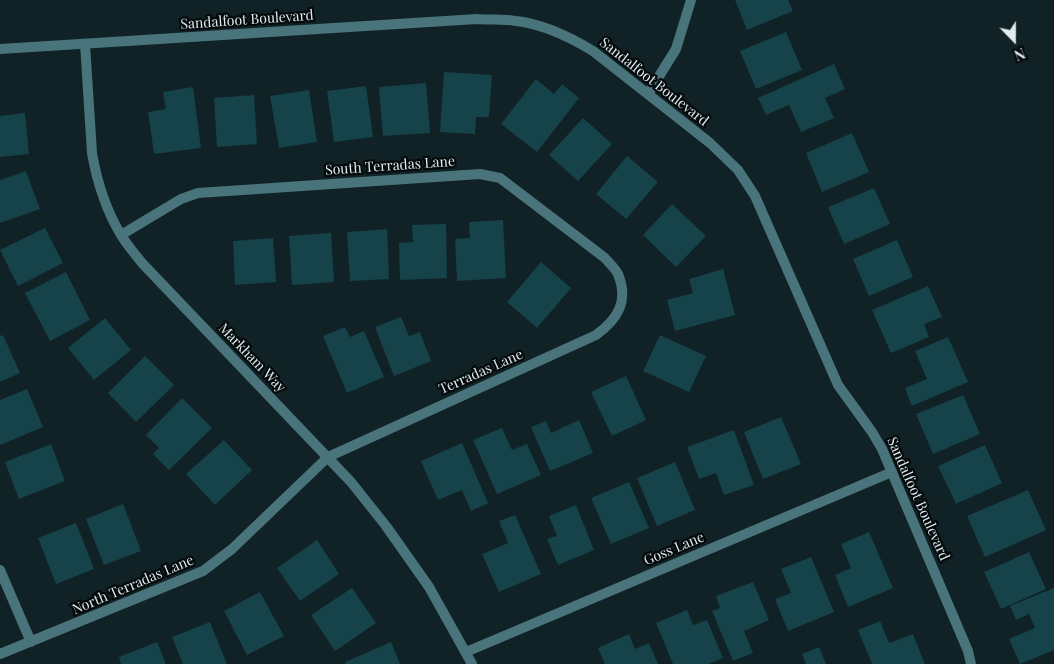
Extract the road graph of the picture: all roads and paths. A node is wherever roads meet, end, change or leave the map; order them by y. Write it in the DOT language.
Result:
graph roads {
  1 [pos="691,0"];
  2 [pos="85,44"];
  3 [pos="0,49"];
  4 [pos="648,94"];
  5 [pos="121,235"];
  6 [pos="622,292"];
  7 [pos="328,457"];
  8 [pos="892,472"];
  9 [pos="0,570"];
  10 [pos="31,642"];
  11 [pos="466,652"];
  12 [pos="0,654"];
  13 [pos="472,664"];
  14 [pos="971,664"];
  1 -- 4 [label="street"];
  2 -- 3 [label="street, Sandalfoot Boulevard"];
  2 -- 4 [label="street, Sandalfoot Boulevard"];
  2 -- 5 [label="street, Markham Way"];
  4 -- 8 [label="street, Sandalfoot Boulevard"];
  5 -- 6 [label="street, South Terradas Lane"];
  5 -- 7 [label="street, Markham Way"];
  6 -- 7 [label="street, Terradas Lane"];
  7 -- 10 [label="street, North Terradas Lane"];
  7 -- 11 [label="street, Markham Way"];
  8 -- 11 [label="street, Goss Lane"];
  8 -- 14 [label="street, Sandalfoot Boulevard"];
  9 -- 10 [label="street"];
  10 -- 12 [label="street, North Terradas Lane"];
  11 -- 13 [label="street, Markham Way"];
}
